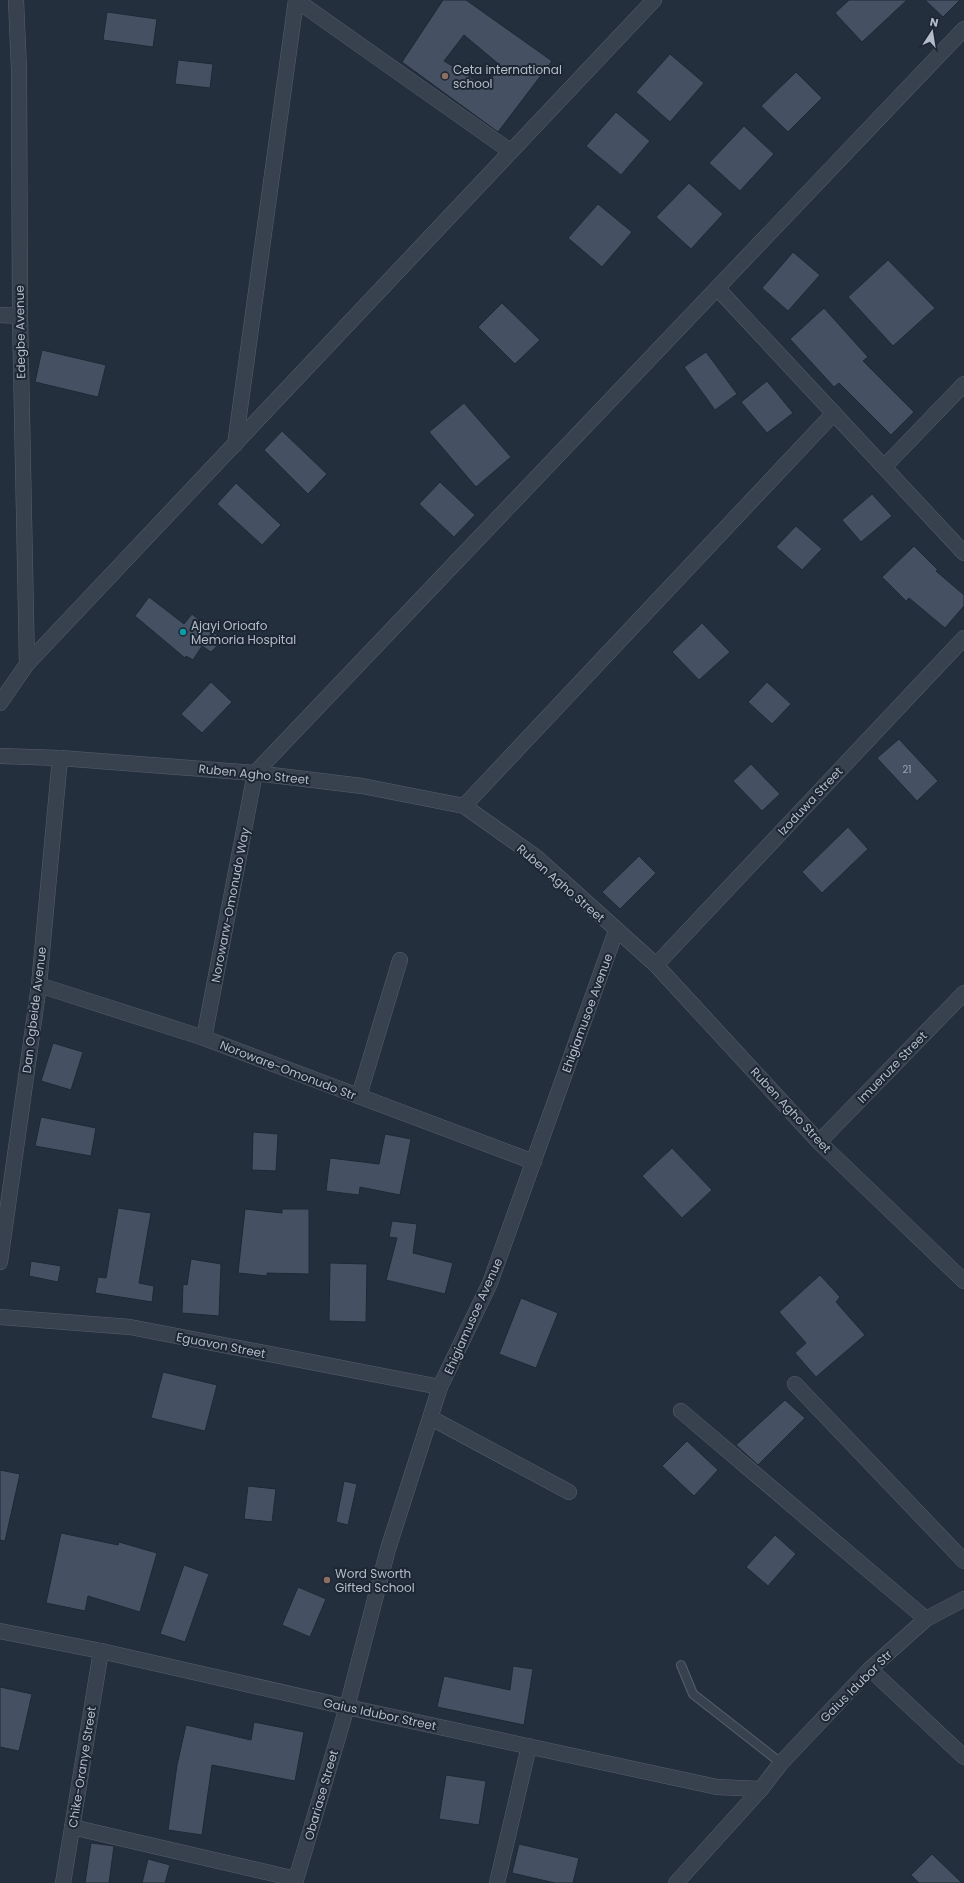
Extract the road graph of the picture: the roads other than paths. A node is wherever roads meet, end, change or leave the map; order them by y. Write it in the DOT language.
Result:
graph roads {
  1 [pos="16,0"];
  2 [pos="296,0"];
  3 [pos="654,0"];
  4 [pos="964,29"];
  5 [pos="510,152"];
  6 [pos="718,289"];
  7 [pos="0,315"];
  8 [pos="20,316"];
  9 [pos="964,384"];
  10 [pos="834,413"];
  11 [pos="235,445"];
  12 [pos="884,466"];
  13 [pos="964,552"];
  14 [pos="964,638"];
  15 [pos="27,664"];
  16 [pos="0,702"];
  17 [pos="0,756"];
  18 [pos="60,758"];
  19 [pos="255,773"];
  20 [pos="464,806"];
  21 [pos="616,931"];
  22 [pos="400,960"];
  23 [pos="656,965"];
  24 [pos="39,985"];
  25 [pos="964,993"];
  26 [pos="204,1038"];
  27 [pos="359,1096"];
  28 [pos="819,1142"];
  29 [pos="534,1162"];
  30 [pos="0,1262"];
  31 [pos="964,1281"];
  32 [pos="0,1318"];
  33 [pos="794,1384"];
  34 [pos="440,1387"];
  35 [pos="681,1411"];
  36 [pos="431,1418"];
  37 [pos="569,1492"];
  38 [pos="964,1561"];
  39 [pos="964,1599"];
  40 [pos="926,1619"];
  41 [pos="0,1631"];
  42 [pos="101,1651"];
  43 [pos="681,1665"];
  44 [pos="870,1669"];
  45 [pos="347,1707"];
  46 [pos="529,1746"];
  47 [pos="964,1757"];
  48 [pos="782,1763"];
  49 [pos="761,1789"];
  50 [pos="72,1827"];
  51 [pos="296,1881"];
  52 [pos="63,1883"];
  53 [pos="497,1883"];
  54 [pos="676,1883"];
  1 -- 8 [label="street, Edegbe Avenue"];
  2 -- 5 [label="street"];
  2 -- 11 [label="street"];
  3 -- 5 [label="street"];
  4 -- 6 [label="street"];
  5 -- 11 [label="street"];
  6 -- 10 [label="street"];
  6 -- 19 [label="street"];
  7 -- 8 [label="street"];
  8 -- 15 [label="street, Edegbe Avenue"];
  9 -- 12 [label="street"];
  10 -- 12 [label="street"];
  10 -- 20 [label="street"];
  11 -- 15 [label="street"];
  12 -- 13 [label="street"];
  14 -- 23 [label="street, Izoduwa Street"];
  15 -- 16 [label="street"];
  17 -- 18 [label="street, Ruben Agho Street"];
  18 -- 19 [label="street, Ruben Agho Street"];
  18 -- 24 [label="street, Dan Ogbeide Avenue"];
  19 -- 20 [label="street, Ruben Agho Street"];
  19 -- 26 [label="street, Norowarw-Omonudo Way"];
  20 -- 21 [label="street, Ruben Agho Street"];
  21 -- 23 [label="street, Ruben Agho Street"];
  21 -- 29 [label="street, Ehigiamusoe Avenue"];
  22 -- 27 [label="street"];
  23 -- 28 [label="street, Ruben Agho Street"];
  24 -- 26 [label="street, Noroware-Omonudo Str"];
  24 -- 30 [label="street, Dan Ogbeide Avenue"];
  25 -- 28 [label="street, Imueruze Street"];
  26 -- 27 [label="street, Noroware-Omonudo Str"];
  27 -- 29 [label="street, Noroware-Omonudo Str"];
  28 -- 31 [label="street, Ruben Agho Street"];
  29 -- 34 [label="street, Ehigiamusoe Avenue"];
  32 -- 34 [label="street, Eguavon Street"];
  33 -- 38 [label="street"];
  34 -- 36 [label="street, Ehigiamusoe Avenue"];
  35 -- 40 [label="street"];
  36 -- 37 [label="street"];
  36 -- 45 [label="street, Ehigiamusoe Avenue"];
  39 -- 40 [label="street, Gaius Idubor Str"];
  40 -- 44 [label="street, Gaius Idubor Str"];
  41 -- 42 [label="street, Gaius Idubor Street"];
  42 -- 45 [label="street, Gaius Idubor Street"];
  42 -- 50 [label="street, Chike-Oranye Street"];
  43 -- 48 [label="lane"];
  44 -- 47 [label="street"];
  44 -- 48 [label="street, Gaius Idubor Str"];
  45 -- 46 [label="street, Gaius Idubor Street"];
  45 -- 51 [label="street, Obariase Street"];
  46 -- 49 [label="street, Gaius Idubor Street"];
  46 -- 53 [label="street"];
  48 -- 49 [label="street, Gaius Idubor Str"];
  49 -- 54 [label="street, Gaius Idubor Str"];
  50 -- 51 [label="street"];
  50 -- 52 [label="street, Chike-Oranye Street"];
}
